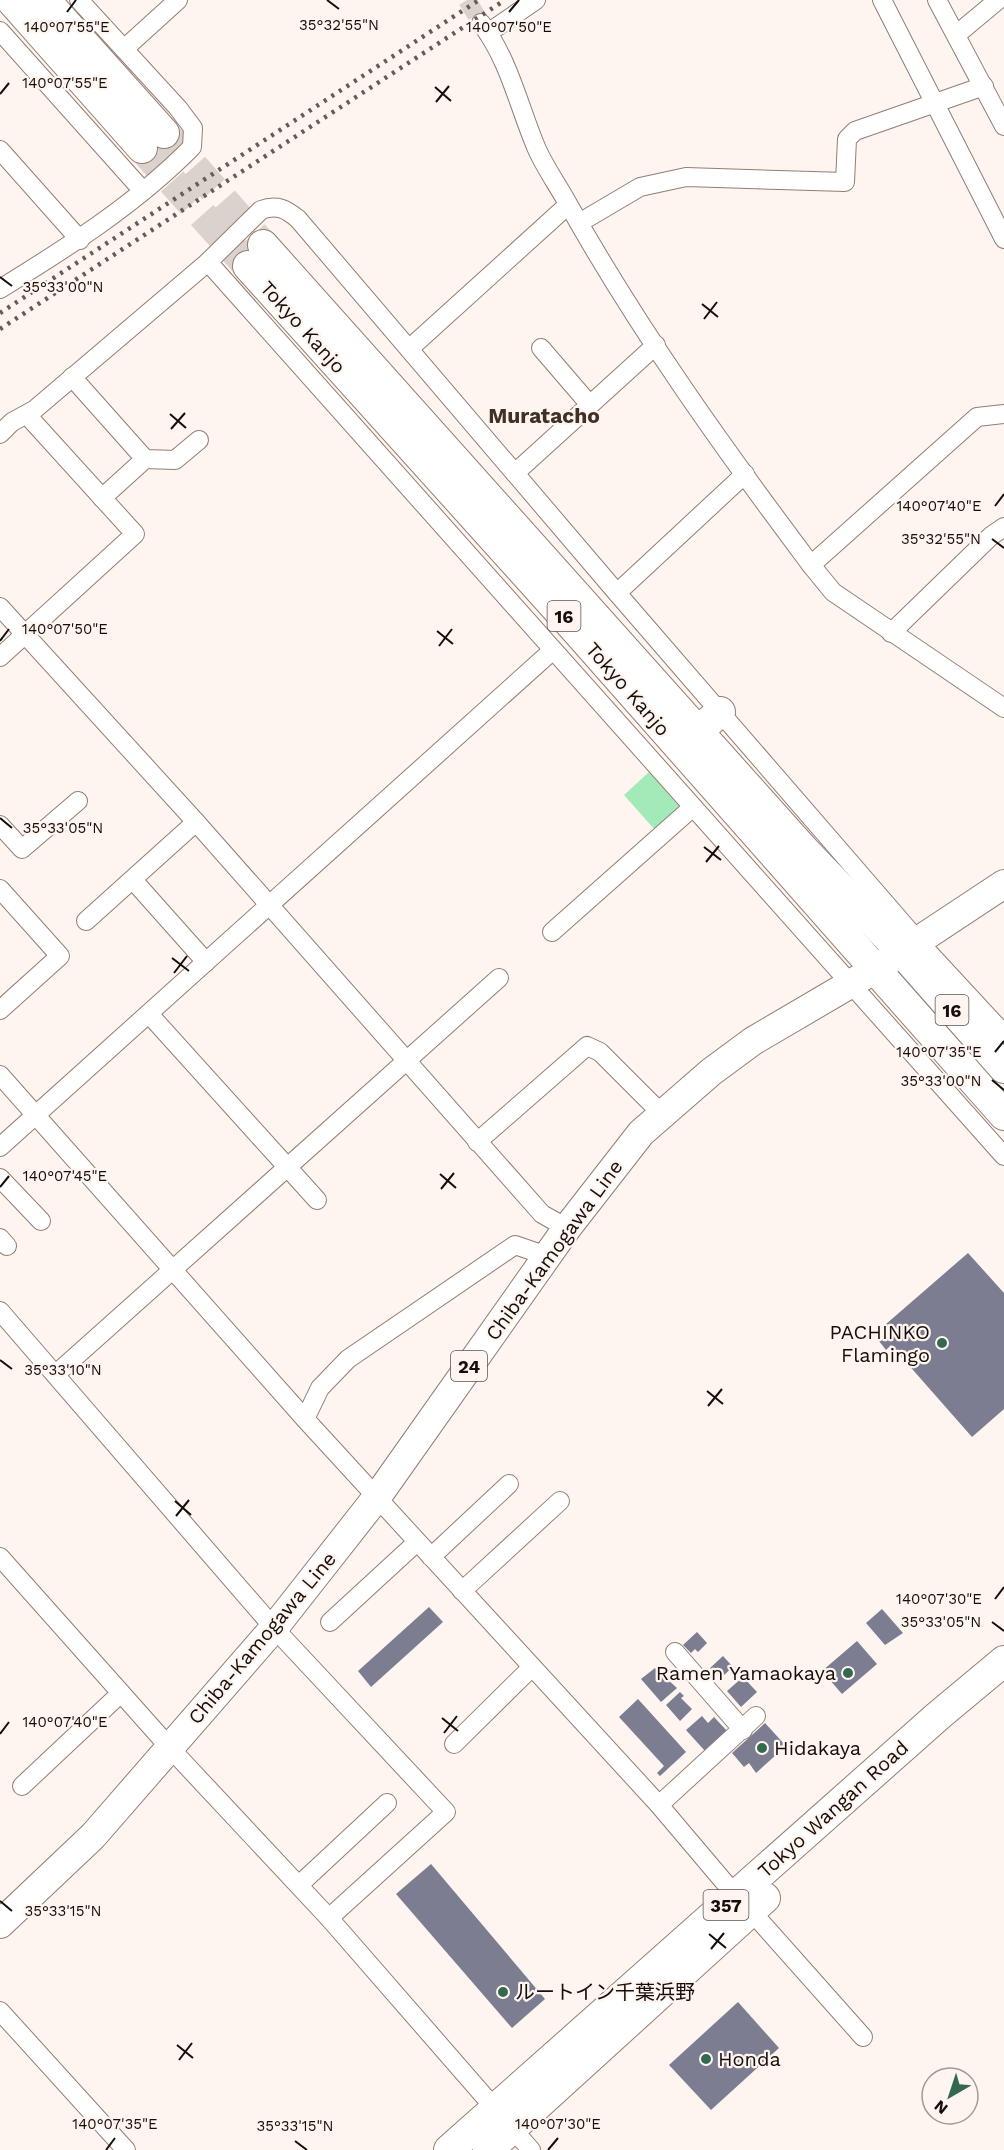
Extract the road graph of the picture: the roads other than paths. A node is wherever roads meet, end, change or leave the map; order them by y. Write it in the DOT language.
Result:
graph roads {
  1 [pos="11,0"];
  2 [pos="45,0"];
  3 [pos="79,0"];
  4 [pos="178,0"];
  5 [pos="536,0"];
  6 [pos="882,0"];
  7 [pos="937,0"];
  8 [pos="998,0"];
  9 [pos="0,31"];
  10 [pos="956,35"];
  11 [pos="124,49"];
  12 [pos="984,86"];
  13 [pos="934,105"];
  14 [pos="1004,126"];
  15 [pos="0,150"];
  16 [pos="143,191"];
  17 [pos="568,205"];
  18 [pos="579,223"];
  19 [pos="1004,239"];
  20 [pos="80,240"];
  21 [pos="208,262"];
  22 [pos="0,289"];
  23 [pos="656,345"];
  24 [pos="541,348"];
  25 [pos="410,349"];
  26 [pos="72,377"];
  27 [pos="590,405"];
  28 [pos="1004,414"];
  29 [pos="27,415"];
  30 [pos="0,434"];
  31 [pos="199,440"];
  32 [pos="145,459"];
  33 [pos="515,473"];
  34 [pos="745,474"];
  35 [pos="102,498"];
  36 [pos="1004,527"];
  37 [pos="811,565"];
  38 [pos="617,593"];
  39 [pos="0,607"];
  40 [pos="891,633"];
  41 [pos="25,635"];
  42 [pos="553,650"];
  43 [pos="0,657"];
  44 [pos="1004,708"];
  45 [pos="720,712"];
  46 [pos="698,731"];
  47 [pos="78,801"];
  48 [pos="693,807"];
  49 [pos="196,822"];
  50 [pos="0,825"];
  51 [pos="133,880"];
  52 [pos="1004,884"];
  53 [pos="0,890"];
  54 [pos="269,905"];
  55 [pos="86,921"];
  56 [pos="552,932"];
  57 [pos="909,946"];
  58 [pos="206,962"];
  59 [pos="874,970"];
  60 [pos="499,978"];
  61 [pos="849,984"];
  62 [pos="0,1010"];
  63 [pos="149,1014"];
  64 [pos="1004,1034"];
  65 [pos="405,1061"];
  66 [pos="1004,1068"];
  67 [pos="0,1074"];
  68 [pos="661,1113"];
  69 [pos="36,1115"];
  70 [pos="1004,1115"];
  71 [pos="477,1142"];
  72 [pos="0,1147"];
  73 [pos="1004,1156"];
  74 [pos="285,1167"];
  75 [pos="0,1178"];
  76 [pos="317,1200"];
  77 [pos="41,1221"];
  78 [pos="567,1228"];
  79 [pos="547,1256"];
  80 [pos="173,1270"];
  81 [pos="0,1311"];
  82 [pos="56,1374"];
  83 [pos="305,1419"];
  84 [pos="509,1484"];
  85 [pos="377,1497"];
  86 [pos="560,1501"];
  87 [pos="417,1542"];
  88 [pos="0,1557"];
  89 [pos="431,1557"];
  90 [pos="462,1591"];
  91 [pos="330,1622"];
  92 [pos="274,1628"];
  93 [pos="675,1652"];
  94 [pos="1004,1661"];
  95 [pos="532,1667"];
  96 [pos="1004,1688"];
  97 [pos="121,1693"];
  98 [pos="756,1716"];
  99 [pos="743,1730"];
  100 [pos="454,1744"];
  101 [pos="170,1748"];
  102 [pos="22,1786"];
  103 [pos="387,1803"];
  104 [pos="660,1805"];
  105 [pos="299,1885"];
  106 [pos="743,1903"];
  107 [pos="329,1918"];
  108 [pos="0,1924"];
  109 [pos="0,2011"];
  110 [pos="863,2037"];
  111 [pos="513,2129"];
  112 [pos="126,2150"];
  113 [pos="449,2150"];
  114 [pos="488,2150"];
  1 -- 2 [label="highway"];
  3 -- 11 [label="street"];
  4 -- 11 [label="street"];
  5 -- 17 [label="street"];
  6 -- 13 [label="street"];
  7 -- 10 [label="street"];
  8 -- 10 [label="street"];
  9 -- 16 [label="street"];
  10 -- 12 [label="street"];
  11 -- 16 [label="street"];
  12 -- 13 [label="street"];
  12 -- 14 [label="street"];
  13 -- 18 [label="street"];
  13 -- 19 [label="street"];
  15 -- 20 [label="street"];
  16 -- 20 [label="street"];
  17 -- 18 [label="street"];
  17 -- 25 [label="street"];
  18 -- 23 [label="street"];
  20 -- 22 [label="street"];
  21 -- 25 [label="street"];
  21 -- 26 [label="street"];
  21 -- 42 [label="street"];
  23 -- 27 [label="street"];
  23 -- 34 [label="street"];
  24 -- 27 [label="street"];
  25 -- 33 [label="street"];
  26 -- 29 [label="street"];
  26 -- 32 [label="street"];
  27 -- 33 [label="street"];
  28 -- 37 [label="street"];
  29 -- 30 [label="street"];
  29 -- 35 [label="street"];
  31 -- 32 [label="street"];
  32 -- 35 [label="street"];
  33 -- 38 [label="street"];
  34 -- 37 [label="street"];
  34 -- 38 [label="street"];
  35 -- 41 [label="street"];
  36 -- 40 [label="street"];
  37 -- 40 [label="street"];
  38 -- 45 [label="street"];
  39 -- 41 [label="street"];
  40 -- 44 [label="street"];
  41 -- 43 [label="street"];
  41 -- 49 [label="street"];
  42 -- 48 [label="street"];
  42 -- 54 [label="street"];
  45 -- 46 [label="highway"];
  45 -- 57 [label="street"];
  46 -- 57 [label="highway, Tokyo Kanjo / 16"];
  46 -- 59 [label="highway, Tokyo Kanjo / 16"];
  47 -- 50 [label="street"];
  48 -- 56 [label="street"];
  48 -- 61 [label="street"];
  49 -- 51 [label="street"];
  49 -- 54 [label="street"];
  51 -- 55 [label="street"];
  51 -- 58 [label="street"];
  52 -- 57 [label="main road, Chiba-Kamogawa Line / 24"];
  53 -- 62 [label="street"];
  54 -- 58 [label="street"];
  54 -- 65 [label="street"];
  57 -- 59 [label="main road, Chiba-Kamogawa Line / 24"];
  57 -- 64 [label="street"];
  57 -- 66 [label="highway, Tokyo Kanjo / 16"];
  58 -- 63 [label="street"];
  59 -- 61 [label="main road, Chiba-Kamogawa Line / 24"];
  59 -- 70 [label="highway, Tokyo Kanjo / 16"];
  60 -- 65 [label="street"];
  61 -- 68 [label="main road, Chiba-Kamogawa Line / 24"];
  61 -- 73 [label="street"];
  63 -- 69 [label="street"];
  63 -- 74 [label="street"];
  65 -- 71 [label="street"];
  65 -- 74 [label="street"];
  67 -- 69 [label="street"];
  68 -- 71 [label="street"];
  68 -- 78 [label="main road, Chiba-Kamogawa Line / 24"];
  69 -- 72 [label="street"];
  69 -- 80 [label="street"];
  71 -- 78 [label="street"];
  74 -- 76 [label="street"];
  74 -- 80 [label="street"];
  75 -- 77 [label="street"];
  78 -- 79 [label="main road, Chiba-Kamogawa Line / 24"];
  79 -- 83 [label="street"];
  79 -- 85 [label="main road, Chiba-Kamogawa Line / 24"];
  80 -- 82 [label="street"];
  80 -- 83 [label="street"];
  81 -- 82 [label="street"];
  82 -- 92 [label="street"];
  83 -- 85 [label="street"];
  84 -- 89 [label="street"];
  85 -- 87 [label="street"];
  85 -- 92 [label="main road, Chiba-Kamogawa Line / 24"];
  86 -- 90 [label="street"];
  87 -- 89 [label="street"];
  87 -- 91 [label="street"];
  88 -- 97 [label="street"];
  89 -- 90 [label="street"];
  90 -- 95 [label="street"];
  92 -- 101 [label="main road, Chiba-Kamogawa Line / 24"];
  92 -- 107 [label="street"];
  93 -- 99 [label="street"];
  94 -- 106 [label="highway, Tokyo Wangan Road / 357"];
  95 -- 100 [label="street"];
  95 -- 104 [label="street"];
  96 -- 106 [label="highway, Tokyo Wangan Road / 357"];
  97 -- 101 [label="street"];
  97 -- 102 [label="street"];
  98 -- 99 [label="street"];
  99 -- 104 [label="street"];
  101 -- 105 [label="street"];
  101 -- 108 [label="main road, Chiba-Kamogawa Line / 24"];
  103 -- 105 [label="street"];
  104 -- 106 [label="street"];
  105 -- 107 [label="street"];
  106 -- 110 [label="street"];
  106 -- 111 [label="highway, Tokyo Wangan Road / 357"];
  107 -- 111 [label="street"];
  109 -- 112 [label="street"];
  111 -- 113 [label="highway, Tokyo Wangan Road / 357"];
  111 -- 114 [label="highway, Tokyo Wangan Road / 357"];
}
